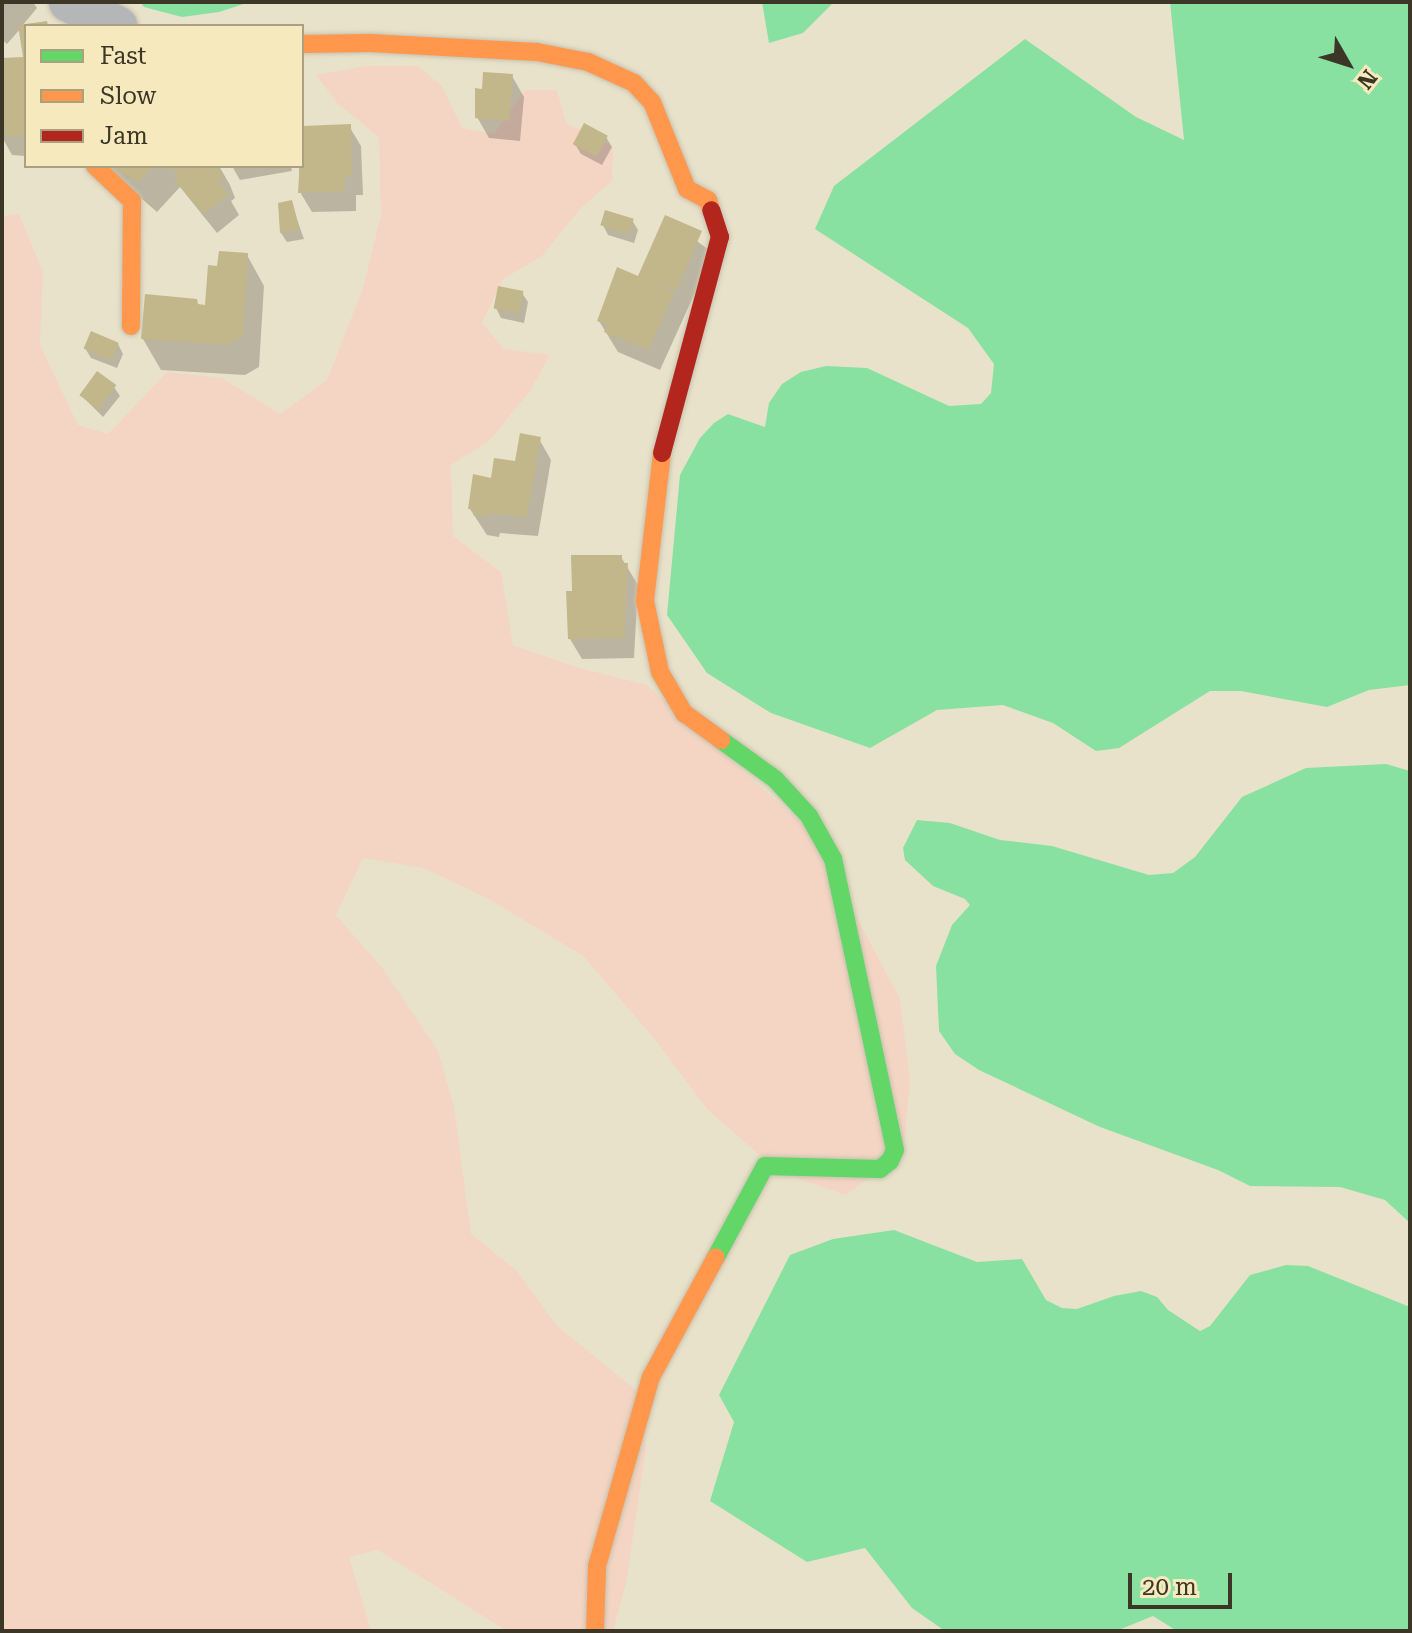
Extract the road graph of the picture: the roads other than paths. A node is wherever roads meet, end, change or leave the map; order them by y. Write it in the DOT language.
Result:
graph roads {
  1 [pos="59,2"];
  2 [pos="69,2"];
  3 [pos="63,24"];
  4 [pos="113,24"];
  5 [pos="304,44"];
  6 [pos="97,168"];
  7 [pos="131,326"];
  8 [pos="595,1631"];
  1 -- 3 [label="street"];
  2 -- 4 [label="street"];
  5 -- 8 [label="street"];
  6 -- 7 [label="street"];
}
